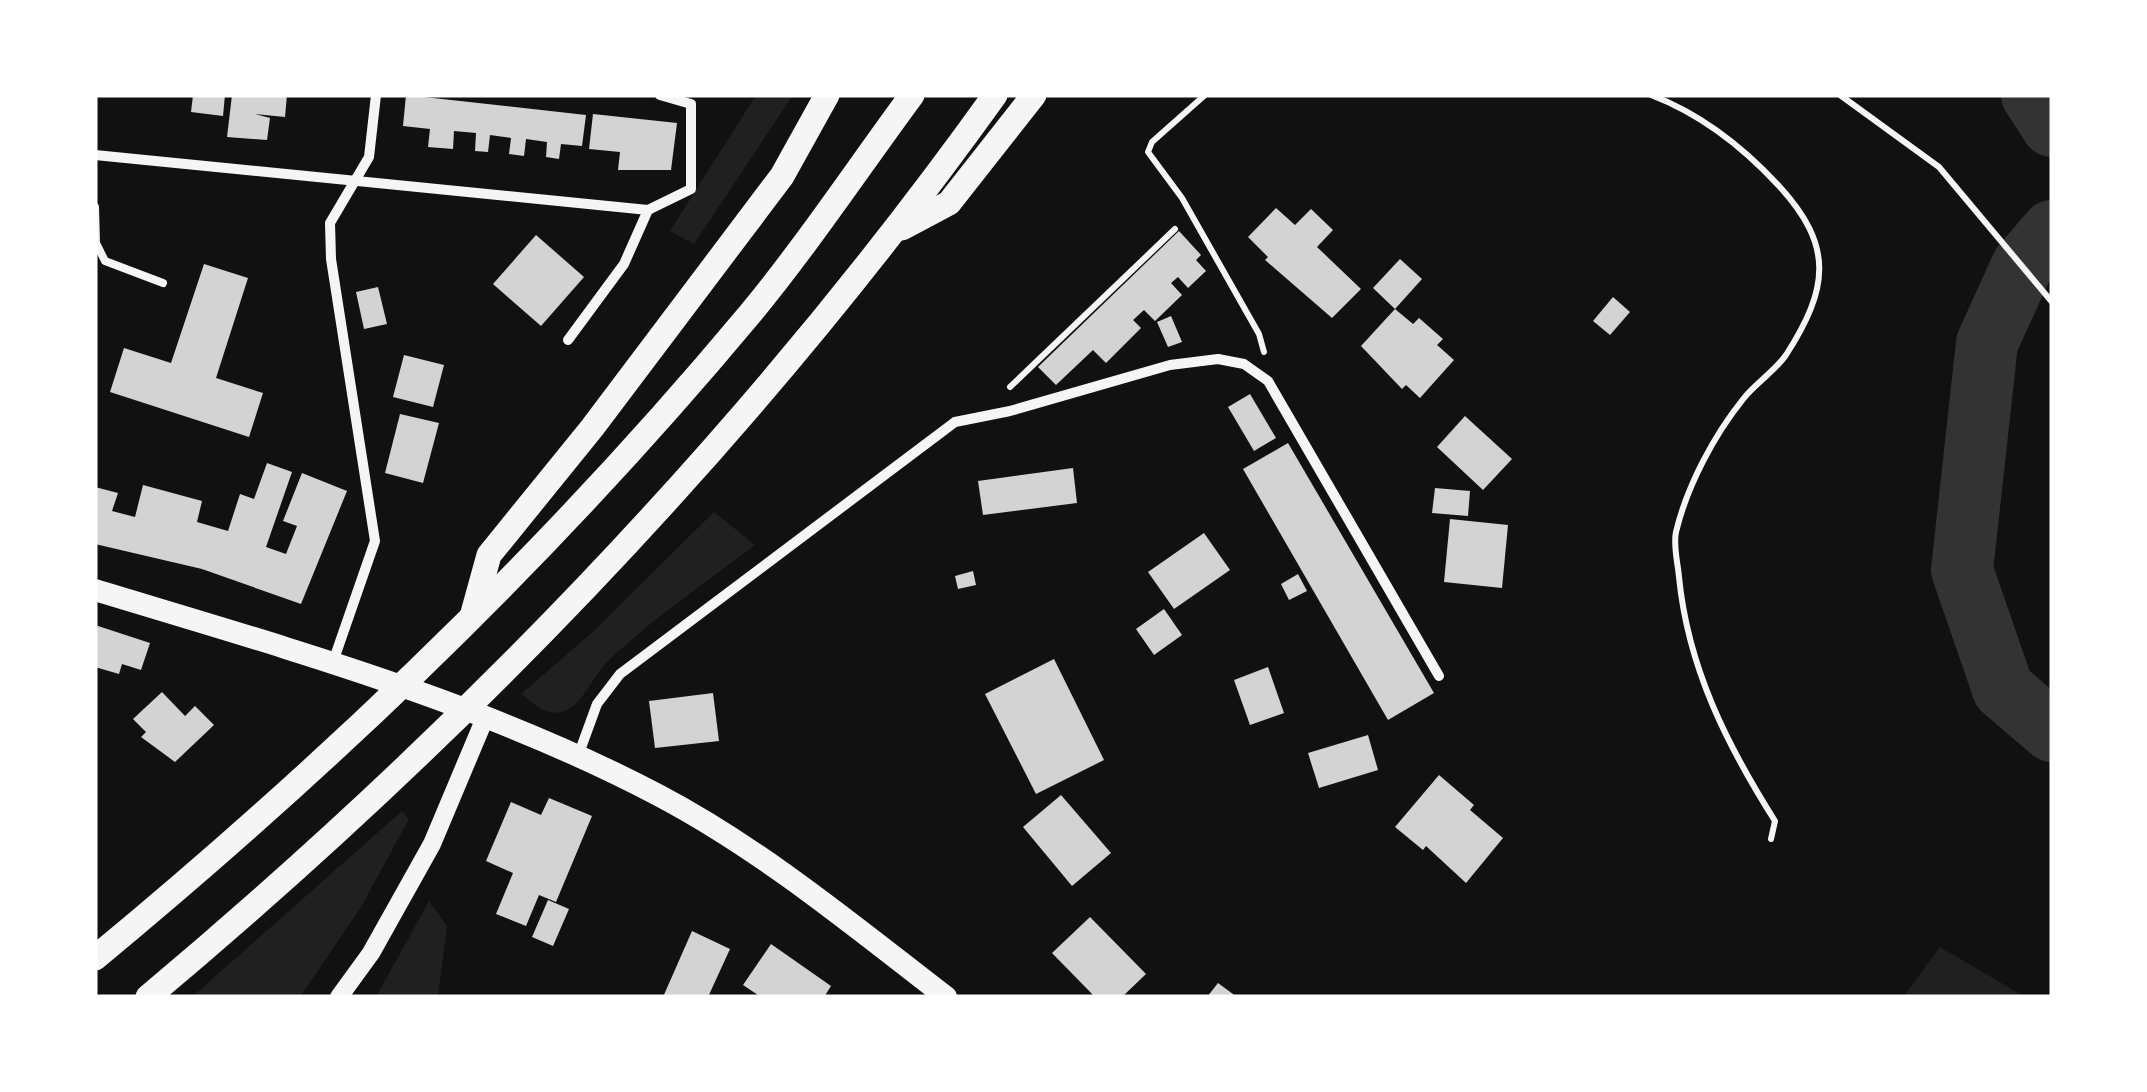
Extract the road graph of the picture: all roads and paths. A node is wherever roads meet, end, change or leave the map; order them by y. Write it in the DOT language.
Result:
graph roads {
  1 [pos="376,95"];
  2 [pos="660,95"];
  3 [pos="826,95"];
  4 [pos="912,95"];
  5 [pos="995,95"];
  6 [pos="1034,95"];
  7 [pos="1205,95"];
  8 [pos="1651,95"];
  9 [pos="1840,95"];
  10 [pos="95,154"];
  11 [pos="358,181"];
  12 [pos="95,206"];
  13 [pos="648,210"];
  14 [pos="1174,229"];
  15 [pos="898,230"];
  16 [pos="162,283"];
  17 [pos="2052,302"];
  18 [pos="568,340"];
  19 [pos="1262,374"];
  20 [pos="986,414"];
  21 [pos="95,590"];
  22 [pos="472,618"];
  23 [pos="332,654"];
  24 [pos="1439,676"];
  25 [pos="485,723"];
  26 [pos="577,757"];
  27 [pos="1771,839"];
  28 [pos="95,958"];
  29 [pos="148,997"];
  30 [pos="339,997"];
  31 [pos="946,997"];
  1 -- 11 [label="street"];
  2 -- 13 [label="street"];
  3 -- 22 [label="highway"];
  4 -- 22 [label="highway"];
  5 -- 15 [label="highway"];
  6 -- 15 [label="highway"];
  7 -- 19 [label="path"];
  8 -- 27 [label="path"];
  9 -- 17 [label="path"];
  10 -- 11 [label="street"];
  11 -- 13 [label="street"];
  11 -- 23 [label="street"];
  12 -- 16 [label="lane"];
  13 -- 18 [label="street"];
  14 -- 20 [label="path"];
  15 -- 29 [label="highway"];
  19 -- 20 [label="street"];
  19 -- 24 [label="street"];
  20 -- 26 [label="street"];
  21 -- 23 [label="main road"];
  22 -- 28 [label="highway"];
  23 -- 25 [label="main road"];
  25 -- 26 [label="main road"];
  25 -- 30 [label="street"];
  26 -- 31 [label="main road"];
}
